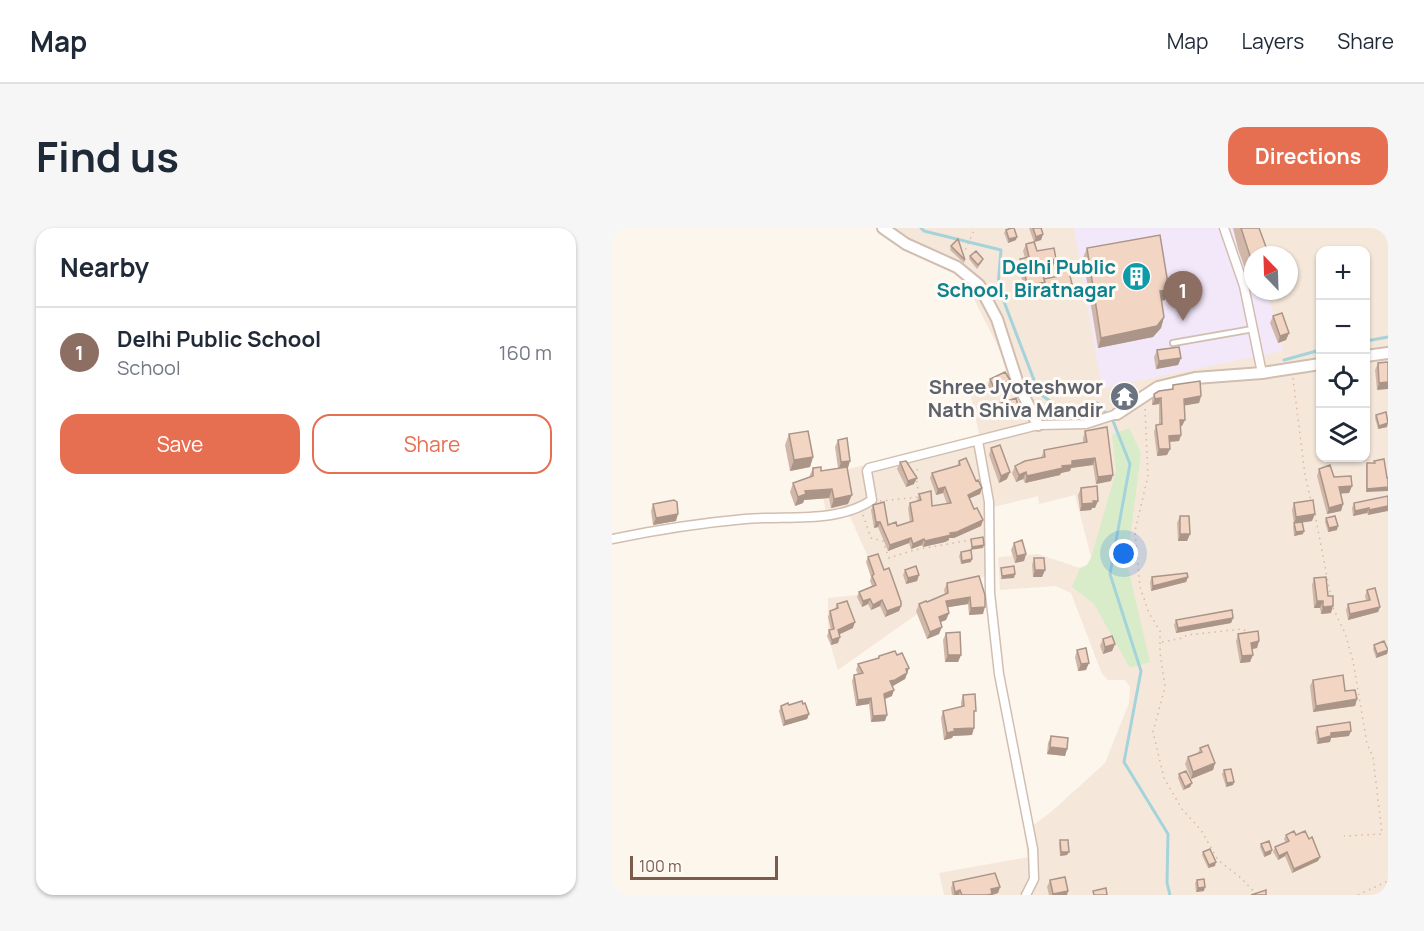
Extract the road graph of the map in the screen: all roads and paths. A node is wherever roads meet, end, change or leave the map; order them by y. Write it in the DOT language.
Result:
graph roads {
  1 [pos="883,228"];
  2 [pos="975,228"];
  3 [pos="1224,228"];
  4 [pos="967,249"];
  5 [pos="1253,329"];
  6 [pos="1173,343"];
  7 [pos="1388,353"];
  8 [pos="1370,355"];
  9 [pos="1316,364"];
  10 [pos="1292,368"];
  11 [pos="1262,373"];
  12 [pos="1144,396"];
  13 [pos="1117,414"];
  14 [pos="1038,425"];
  15 [pos="978,441"];
  16 [pos="922,455"];
  17 [pos="872,500"];
  18 [pos="1312,505"];
  19 [pos="862,514"];
  20 [pos="1315,514"];
  21 [pos="989,537"];
  22 [pos="612,539"];
  23 [pos="1251,636"];
  24 [pos="1161,642"];
  25 [pos="1344,836"];
  26 [pos="1388,881"];
  27 [pos="1026,895"];
  28 [pos="1257,895"];
  29 [pos="1358,895"];
  1 -- 14 [label="street"];
  2 -- 4 [label="path"];
  3 -- 5 [label="street"];
  5 -- 6 [label="lane"];
  5 -- 11 [label="street"];
  7 -- 8 [label="street"];
  9 -- 10 [label="street"];
  10 -- 11 [label="street"];
  10 -- 18 [label="path"];
  11 -- 12 [label="street"];
  12 -- 13 [label="street"];
  12 -- 24 [label="path"];
  13 -- 14 [label="street"];
  14 -- 15 [label="street"];
  15 -- 16 [label="street"];
  15 -- 21 [label="street"];
  16 -- 17 [label="street"];
  16 -- 17 [label="path"];
  17 -- 22 [label="street"];
  19 -- 21 [label="path"];
  20 -- 25 [label="path"];
  21 -- 27 [label="street"];
  23 -- 24 [label="path"];
  24 -- 28 [label="path"];
  26 -- 29 [label="path"];
}
